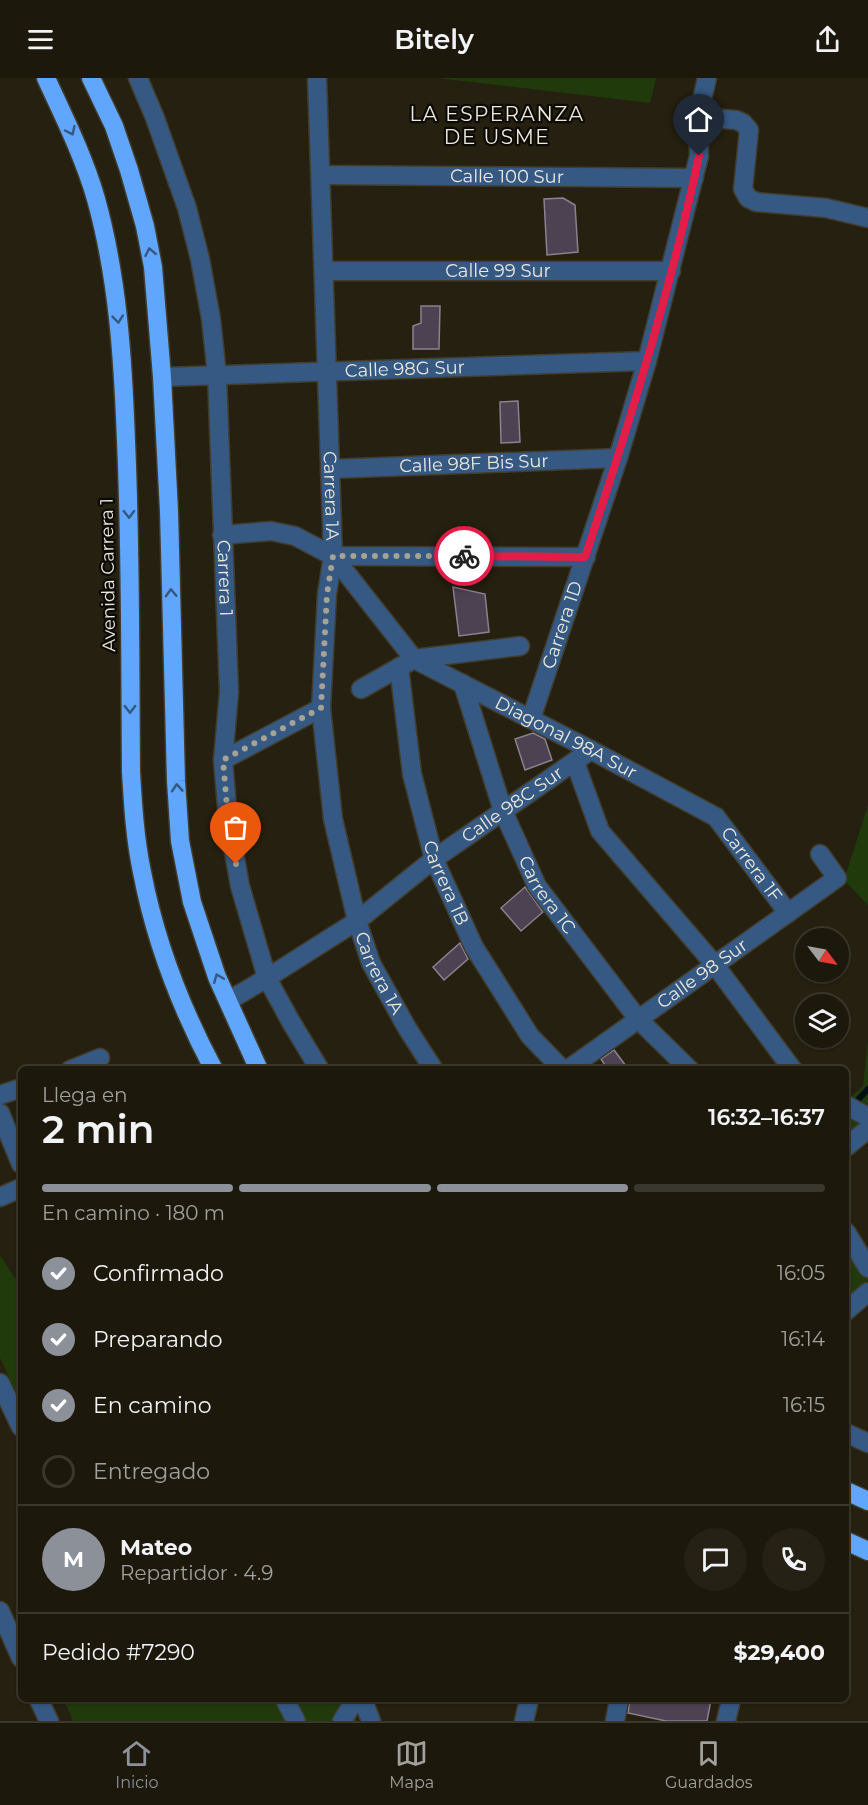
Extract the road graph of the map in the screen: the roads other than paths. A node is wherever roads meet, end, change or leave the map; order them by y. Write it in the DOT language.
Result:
graph roads {
  1 [pos="46,78"];
  2 [pos="92,78"];
  3 [pos="138,78"];
  4 [pos="317,78"];
  5 [pos="706,78"];
  6 [pos="698,117"];
  7 [pos="321,175"];
  8 [pos="694,178"];
  9 [pos="868,218"];
  10 [pos="324,271"];
  11 [pos="671,271"];
  12 [pos="647,361"];
  13 [pos="327,372"];
  14 [pos="217,375"];
  15 [pos="162,377"];
  16 [pos="618,458"];
  17 [pos="330,469"];
  18 [pos="222,536"];
  19 [pos="333,556"];
  20 [pos="585,557"];
  21 [pos="520,646"];
  22 [pos="406,663"];
  23 [pos="463,684"];
  24 [pos="361,689"];
  25 [pos="321,708"];
  26 [pos="531,719"];
  27 [pos="591,750"];
  28 [pos="223,760"];
  29 [pos="575,762"];
  30 [pos="503,811"];
  31 [pos="716,817"];
  32 [pos="820,854"];
  33 [pos="434,859"];
  34 [pos="788,913"];
  35 [pos="357,921"];
  36 [pos="715,964"];
  37 [pos="267,978"];
  38 [pos="228,1001"];
  39 [pos="638,1019"];
  40 [pos="100,1058"];
  41 [pos="80,1066"];
  42 [pos="212,1066"];
  43 [pos="257,1066"];
  44 [pos="318,1066"];
  45 [pos="431,1066"];
  46 [pos="561,1066"];
  47 [pos="571,1066"];
  48 [pos="686,1066"];
  49 [pos="790,1066"];
  50 [pos="18,1089"];
  51 [pos="0,1095"];
  52 [pos="0,1113"];
  53 [pos="861,1116"];
  54 [pos="849,1141"];
  55 [pos="18,1157"];
  56 [pos="18,1189"];
  57 [pos="0,1197"];
  58 [pos="849,1237"];
  59 [pos="868,1268"];
  60 [pos="868,1292"];
  61 [pos="849,1308"];
  62 [pos="0,1383"];
  63 [pos="18,1421"];
  64 [pos="849,1434"];
  65 [pos="868,1443"];
  66 [pos="849,1492"];
  67 [pos="868,1500"];
  68 [pos="849,1542"];
  69 [pos="868,1551"];
  70 [pos="0,1611"];
  71 [pos="18,1651"];
  72 [pos="41,1702"];
  73 [pos="286,1702"];
  74 [pos="354,1702"];
  75 [pos="364,1702"];
  76 [pos="529,1702"];
  77 [pos="620,1702"];
  78 [pos="731,1702"];
  79 [pos="49,1721"];
  80 [pos="296,1721"];
  81 [pos="342,1721"];
  82 [pos="370,1721"];
  83 [pos="524,1721"];
  84 [pos="615,1721"];
  85 [pos="726,1721"];
  1 -- 42 [label="highway, Avenida Carrera 1, one-way"];
  15 -- 2 [label="highway, one-way"];
  3 -- 14 [label="street, Carrera 1"];
  4 -- 7 [label="street, Carrera 1A"];
  5 -- 6 [label="street, Carrera 1D"];
  6 -- 8 [label="street, Carrera 1D"];
  6 -- 9 [label="street"];
  7 -- 8 [label="street, Calle 100 Sur"];
  7 -- 10 [label="street, Carrera 1A"];
  8 -- 11 [label="street, Carrera 1D"];
  10 -- 11 [label="street, Calle 99 Sur"];
  10 -- 13 [label="street, Carrera 1A"];
  11 -- 12 [label="street, Carrera 1D"];
  12 -- 13 [label="street, Calle 98G Sur"];
  12 -- 16 [label="street, Carrera 1D"];
  13 -- 14 [label="street, Calle 98G Sur"];
  13 -- 17 [label="street, Carrera 1A"];
  14 -- 15 [label="street, Calle 98G Sur"];
  14 -- 18 [label="street, Carrera 1"];
  38 -- 15 [label="highway, one-way"];
  16 -- 17 [label="street, Calle 98F Bis Sur"];
  16 -- 20 [label="street, Carrera 1D"];
  17 -- 19 [label="street, Carrera 1A"];
  18 -- 19 [label="street"];
  18 -- 28 [label="street, Carrera 1"];
  19 -- 20 [label="street"];
  19 -- 22 [label="street"];
  19 -- 25 [label="street, Carrera 1A"];
  20 -- 26 [label="street, Carrera 1D"];
  21 -- 22 [label="street"];
  22 -- 23 [label="street, Diagonal 98A Sur"];
  22 -- 24 [label="street"];
  22 -- 33 [label="street, Carrera 1B"];
  23 -- 26 [label="street, Diagonal 98A Sur"];
  23 -- 30 [label="street, Carrera 1C"];
  25 -- 28 [label="street"];
  25 -- 35 [label="street, Carrera 1A"];
  26 -- 27 [label="street, Diagonal 98A Sur"];
  27 -- 29 [label="street, Calle 98C Sur"];
  27 -- 31 [label="street, Diagonal 98A Sur"];
  28 -- 37 [label="street, Carrera 1"];
  29 -- 30 [label="street, Calle 98C Sur"];
  29 -- 36 [label="street"];
  30 -- 33 [label="street, Calle 98C Sur"];
  30 -- 39 [label="street, Carrera 1C"];
  31 -- 34 [label="street, Carrera 1F"];
  32 -- 34 [label="street, Calle 98 Sur"];
  33 -- 35 [label="street, Calle 98C Sur"];
  33 -- 46 [label="street, Carrera 1B"];
  34 -- 36 [label="street, Calle 98 Sur"];
  35 -- 37 [label="street, Calle 98C Sur"];
  35 -- 45 [label="street, Carrera 1A"];
  36 -- 39 [label="street, Calle 98 Sur"];
  36 -- 49 [label="street"];
  37 -- 38 [label="street, Calle 98C Sur"];
  37 -- 44 [label="street, Carrera 1"];
  38 -- 43 [label="highway"];
  39 -- 47 [label="street, Calle 98 Sur"];
  39 -- 48 [label="street, Carrera 1C"];
  40 -- 41 [label="street"];
  50 -- 51 [label="street"];
  52 -- 55 [label="street"];
  53 -- 54 [label="street"];
  56 -- 57 [label="street"];
  58 -- 59 [label="street"];
  60 -- 61 [label="street"];
  62 -- 63 [label="street"];
  64 -- 65 [label="street"];
  66 -- 67 [label="highway"];
  68 -- 69 [label="highway"];
  70 -- 71 [label="street"];
  72 -- 79 [label="street"];
  73 -- 80 [label="street"];
  74 -- 81 [label="street"];
  75 -- 82 [label="street"];
  76 -- 83 [label="street"];
  77 -- 84 [label="street"];
  78 -- 85 [label="street"];
}
